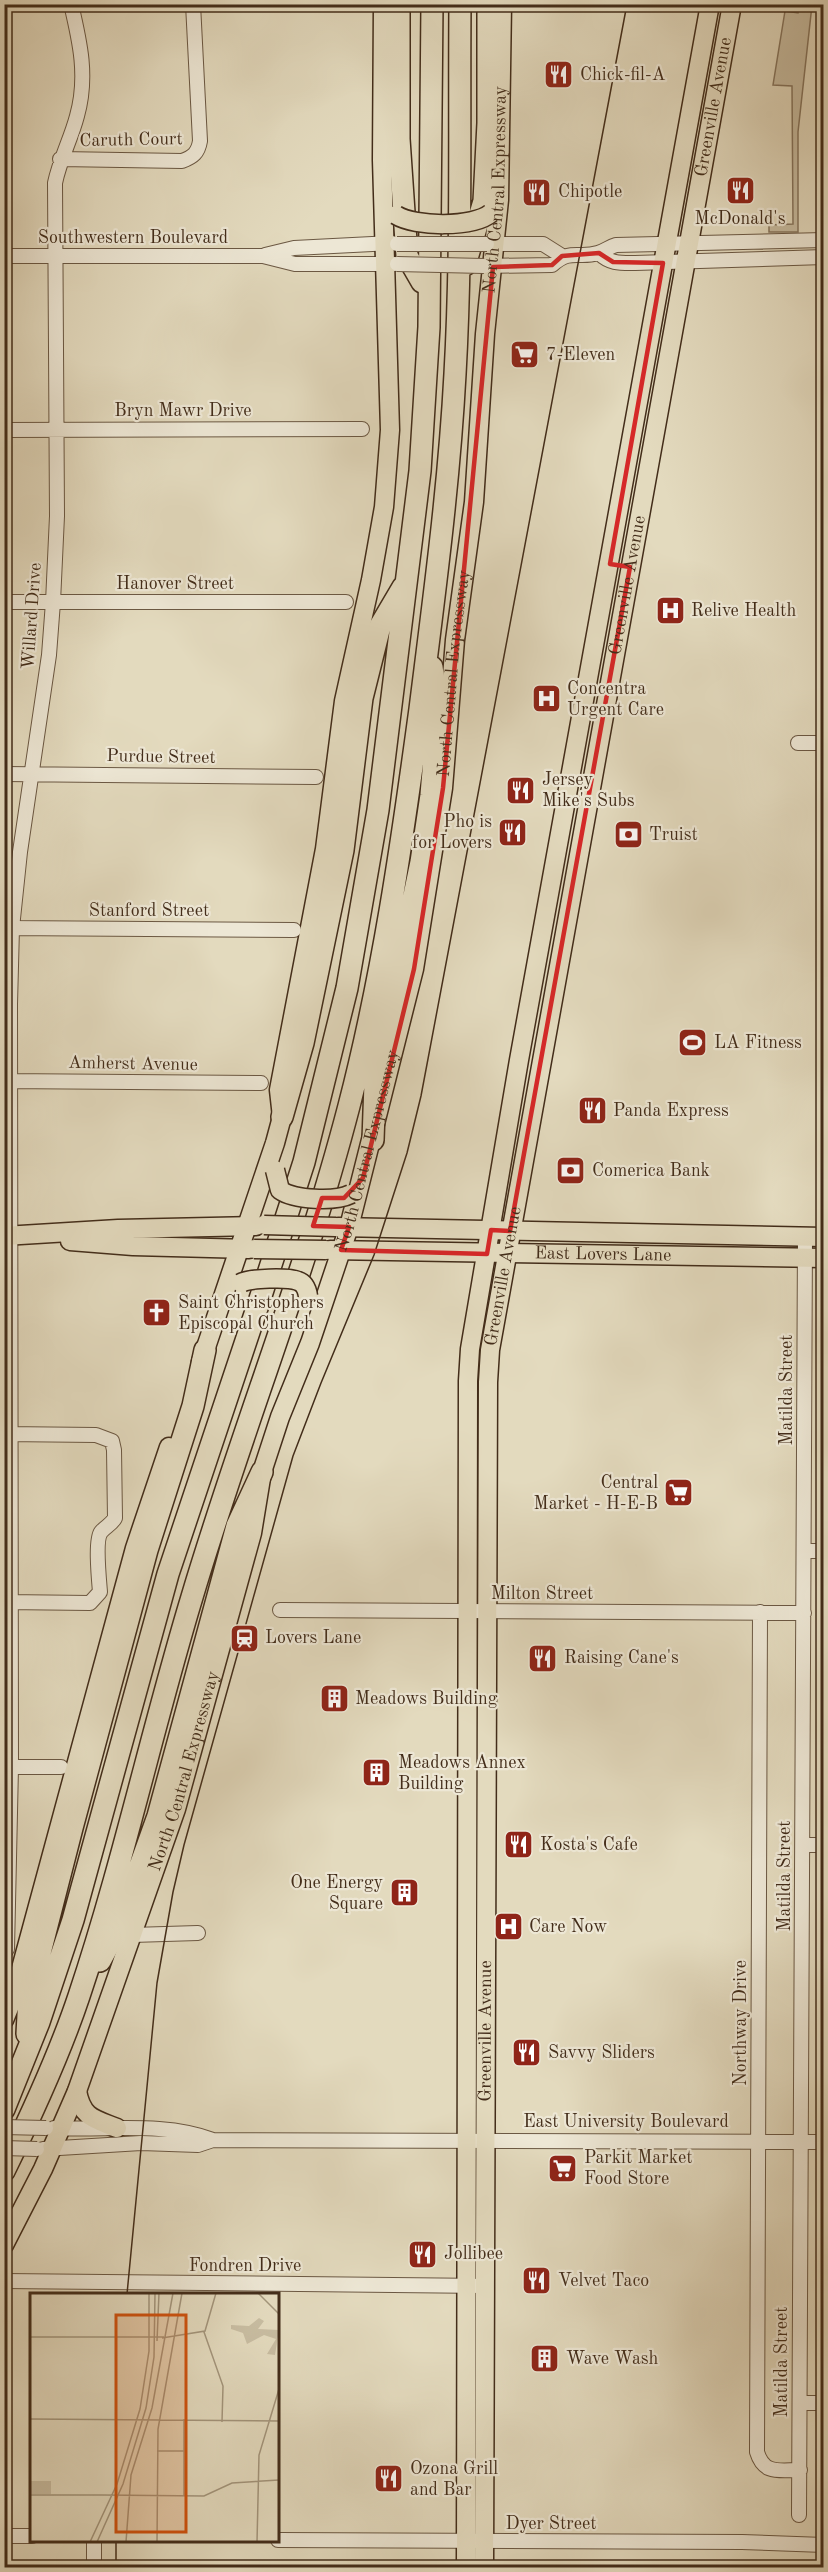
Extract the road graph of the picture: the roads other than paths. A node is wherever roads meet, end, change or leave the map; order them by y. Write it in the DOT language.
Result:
graph roads {
  1 [pos="71,4"];
  2 [pos="193,4"];
  3 [pos="383,4"];
  4 [pos="399,4"];
  5 [pos="432,4"];
  6 [pos="460,4"];
  7 [pos="488,4"];
  8 [pos="502,4"];
  9 [pos="710,4"];
  10 [pos="732,4"];
  11 [pos="698,72"];
  12 [pos="719,77"];
  13 [pos="60,159"];
  14 [pos="494,209"];
  15 [pos="390,212"];
  16 [pos="824,240"];
  17 [pos="732,242"];
  18 [pos="391,243"];
  19 [pos="689,243"];
  20 [pos="491,244"];
  21 [pos="667,244"];
  22 [pos="599,253"];
  23 [pos="4,256"];
  24 [pos="56,256"];
  25 [pos="262,256"];
  26 [pos="562,256"];
  27 [pos="824,257"];
  28 [pos="734,259"];
  29 [pos="686,262"];
  30 [pos="663,263"];
  31 [pos="392,264"];
  32 [pos="488,267"];
  33 [pos="459,285"];
  34 [pos="430,295"];
  35 [pos="633,427"];
  36 [pos="362,429"];
  37 [pos="4,430"];
  38 [pos="56,430"];
  39 [pos="655,431"];
  40 [pos="610,564"];
  41 [pos="630,567"];
  42 [pos="408,579"];
  43 [pos="4,602"];
  44 [pos="53,602"];
  45 [pos="346,602"];
  46 [pos="428,643"];
  47 [pos="580,725"];
  48 [pos="601,728"];
  49 [pos="798,743"];
  50 [pos="824,743"];
  51 [pos="4,774"];
  52 [pos="32,774"];
  53 [pos="316,777"];
  54 [pos="8,928"];
  55 [pos="294,930"];
  56 [pos="7,1081"];
  57 [pos="261,1083"];
  58 [pos="282,1117"];
  59 [pos="373,1140"];
  60 [pos="274,1162"];
  61 [pos="363,1178"];
  62 [pos="255,1226"];
  63 [pos="342,1227"];
  64 [pos="490,1230"];
  65 [pos="510,1231"];
  66 [pos="7,1236"];
  67 [pos="814,1237"];
  68 [pos="247,1249"];
  69 [pos="334,1250"];
  70 [pos="487,1254"];
  71 [pos="506,1254"];
  72 [pos="805,1258"];
  73 [pos="824,1258"];
  74 [pos="222,1299"];
  75 [pos="310,1343"];
  76 [pos="206,1350"];
  77 [pos="8,1434"];
  78 [pos="262,1472"];
  79 [pos="804,1551"];
  80 [pos="824,1551"];
  81 [pos="8,1602"];
  82 [pos="280,1610"];
  83 [pos="469,1611"];
  84 [pos="489,1612"];
  85 [pos="760,1612"];
  86 [pos="804,1613"];
  87 [pos="8,1767"];
  88 [pos="61,1767"];
  89 [pos="467,1838"];
  90 [pos="488,1838"];
  91 [pos="803,1845"];
  92 [pos="824,1845"];
  93 [pos="198,1933"];
  94 [pos="132,1935"];
  95 [pos="467,1943"];
  96 [pos="487,1943"];
  97 [pos="6,1951"];
  98 [pos="77,2001"];
  99 [pos="4,2020"];
  100 [pos="26,2056"];
  101 [pos="77,2091"];
  102 [pos="4,2109"];
  103 [pos="4,2127"];
  104 [pos="53,2128"];
  105 [pos="117,2128"];
  106 [pos="213,2140"];
  107 [pos="467,2140"];
  108 [pos="486,2140"];
  109 [pos="758,2141"];
  110 [pos="801,2142"];
  111 [pos="824,2142"];
  112 [pos="4,2148"];
  113 [pos="44,2149"];
  114 [pos="4,2171"];
  115 [pos="4,2245"];
  116 [pos="4,2282"];
  117 [pos="466,2286"];
  118 [pos="486,2286"];
  119 [pos="800,2403"];
  120 [pos="824,2403"];
  121 [pos="800,2470"];
  122 [pos="799,2515"];
  123 [pos="4,2536"];
  124 [pos="30,2536"];
  125 [pos="279,2540"];
  126 [pos="466,2541"];
  127 [pos="94,2542"];
  128 [pos="484,2542"];
  129 [pos="824,2545"];
  130 [pos="94,2568"];
  131 [pos="466,2568"];
  132 [pos="484,2568"];
  1 -- 13 [label="street, Caruth Court"];
  2 -- 13 [label="street, Caruth Court"];
  3 -- 15 [label="main road"];
  4 -- 34 [label="highway"];
  5 -- 34 [label="highway"];
  6 -- 33 [label="highway, North Central Expressway"];
  7 -- 33 [label="highway"];
  8 -- 14 [label="main road, North Central Expressway"];
  9 -- 11 [label="main road, Greenville Avenue"];
  10 -- 12 [label="main road, Greenville Avenue"];
  11 -- 12 [label="main road"];
  11 -- 21 [label="main road, Greenville Avenue"];
  12 -- 19 [label="main road, Greenville Avenue"];
  13 -- 24 [label="street, Caruth Court"];
  14 -- 15 [label="main road, bridge"];
  14 -- 20 [label="main road, North Central Expressway"];
  15 -- 18 [label="main road"];
  16 -- 17 [label="street, Southwestern Boulevard"];
  17 -- 19 [label="street, Southwestern Boulevard"];
  17 -- 28 [label="street"];
  18 -- 20 [label="street, Southwestern Boulevard, bridge"];
  18 -- 25 [label="street, Southwestern Boulevard"];
  18 -- 31 [label="main road"];
  19 -- 21 [label="street, Southwestern Boulevard"];
  19 -- 29 [label="main road, Greenville Avenue"];
  20 -- 26 [label="street, Southwestern Boulevard"];
  20 -- 32 [label="main road, North Central Expressway"];
  21 -- 22 [label="street, Southwestern Boulevard"];
  21 -- 30 [label="main road, Greenville Avenue"];
  22 -- 26 [label="street, Southwestern Boulevard"];
  22 -- 30 [label="street, Southwestern Boulevard"];
  23 -- 24 [label="street, Southwestern Boulevard"];
  24 -- 25 [label="street, Southwestern Boulevard"];
  24 -- 38 [label="street, Willard Drive"];
  25 -- 31 [label="street, Southwestern Boulevard"];
  26 -- 32 [label="street, Southwestern Boulevard"];
  27 -- 28 [label="street, Southwestern Boulevard"];
  28 -- 29 [label="street, Southwestern Boulevard"];
  29 -- 30 [label="street, Southwestern Boulevard"];
  29 -- 39 [label="main road, Greenville Avenue"];
  30 -- 35 [label="main road, Greenville Avenue"];
  31 -- 32 [label="street, Southwestern Boulevard, bridge"];
  31 -- 58 [label="main road"];
  32 -- 59 [label="main road, North Central Expressway"];
  33 -- 46 [label="highway, North Central Expressway"];
  34 -- 42 [label="highway"];
  35 -- 39 [label="main road"];
  35 -- 40 [label="main road, Greenville Avenue"];
  36 -- 38 [label="street, Bryn Mawr Drive"];
  37 -- 38 [label="street, Bryn Mawr Drive"];
  38 -- 44 [label="street, Willard Drive"];
  39 -- 41 [label="main road, Greenville Avenue"];
  40 -- 41 [label="main road"];
  40 -- 47 [label="main road, Greenville Avenue"];
  41 -- 48 [label="main road, Greenville Avenue"];
  42 -- 58 [label="highway"];
  42 -- 100 [label="highway"];
  43 -- 44 [label="street, Hanover Street"];
  44 -- 45 [label="street, Hanover Street"];
  44 -- 52 [label="street, Willard Drive"];
  46 -- 59 [label="highway"];
  46 -- 98 [label="highway, North Central Expressway"];
  47 -- 48 [label="main road"];
  47 -- 64 [label="main road, Greenville Avenue"];
  48 -- 65 [label="main road, Greenville Avenue"];
  49 -- 50 [label="street"];
  51 -- 52 [label="street, Purdue Street"];
  52 -- 53 [label="street, Purdue Street"];
  52 -- 54 [label="street, Willard Drive"];
  54 -- 55 [label="street, Stanford Street"];
  54 -- 56 [label="street, Willard Drive"];
  56 -- 57 [label="street, Amherst Avenue"];
  56 -- 66 [label="street, Willard Drive"];
  58 -- 60 [label="main road"];
  59 -- 61 [label="main road, North Central Expressway"];
  60 -- 61 [label="main road, bridge"];
  60 -- 62 [label="main road"];
  61 -- 63 [label="main road, North Central Expressway"];
  62 -- 63 [label="main road, East Lovers Lane, bridge"];
  62 -- 66 [label="main road"];
  62 -- 68 [label="main road"];
  63 -- 64 [label="main road, East Lovers Lane"];
  63 -- 69 [label="main road, North Central Expressway"];
  64 -- 65 [label="main road, East Lovers Lane"];
  64 -- 70 [label="main road, Greenville Avenue"];
  65 -- 67 [label="main road, East Lovers Lane"];
  65 -- 71 [label="main road, Greenville Avenue"];
  66 -- 68 [label="main road"];
  66 -- 77 [label="street, Willard Drive"];
  67 -- 72 [label="street, Matilda Street"];
  68 -- 69 [label="main road, East Lovers Lane, bridge"];
  68 -- 74 [label="main road"];
  69 -- 70 [label="main road, East Lovers Lane"];
  69 -- 75 [label="main road, North Central Expressway"];
  70 -- 71 [label="main road, East Lovers Lane"];
  70 -- 83 [label="main road, Greenville Avenue"];
  71 -- 72 [label="main road, East Lovers Lane"];
  71 -- 84 [label="main road, Greenville Avenue"];
  72 -- 73 [label="main road, East Lovers Lane"];
  72 -- 79 [label="street, Matilda Street"];
  74 -- 75 [label="main road, bridge"];
  74 -- 76 [label="main road"];
  75 -- 78 [label="main road, North Central Expressway"];
  76 -- 99 [label="main road"];
  76 -- 100 [label="highway"];
  77 -- 81 [label="street, Willard Drive"];
  77 -- 81 [label="street"];
  78 -- 94 [label="main road, North Central Expressway"];
  78 -- 98 [label="highway"];
  79 -- 80 [label="street"];
  79 -- 86 [label="street, Matilda Street"];
  81 -- 87 [label="street, Willard Drive"];
  82 -- 83 [label="street, Milton Street"];
  83 -- 84 [label="street, Milton Street"];
  83 -- 89 [label="main road, Greenville Avenue"];
  84 -- 85 [label="street, Milton Street"];
  84 -- 90 [label="main road, Greenville Avenue"];
  85 -- 86 [label="street, Milton Street"];
  85 -- 109 [label="street, Northway Drive"];
  86 -- 91 [label="street, Matilda Street"];
  87 -- 88 [label="street"];
  87 -- 97 [label="street, Willard Drive"];
  89 -- 90 [label="main road"];
  89 -- 95 [label="main road, Greenville Avenue"];
  90 -- 96 [label="main road, Greenville Avenue"];
  91 -- 92 [label="street"];
  91 -- 110 [label="street, Matilda Street"];
  93 -- 94 [label="street"];
  94 -- 101 [label="main road, North Central Expressway"];
  95 -- 96 [label="main road"];
  95 -- 107 [label="main road, Greenville Avenue"];
  96 -- 108 [label="main road, Greenville Avenue"];
  98 -- 114 [label="highway, North Central Expressway"];
  100 -- 102 [label="highway"];
  101 -- 104 [label="main road, North Central Expressway"];
  101 -- 105 [label="main road"];
  103 -- 104 [label="street, East University Boulevard, bridge"];
  104 -- 105 [label="street, East University Boulevard"];
  104 -- 113 [label="main road, North Central Expressway"];
  105 -- 106 [label="street, East University Boulevard"];
  106 -- 107 [label="street, East University Boulevard"];
  106 -- 113 [label="street, East University Boulevard"];
  107 -- 108 [label="street, East University Boulevard"];
  107 -- 117 [label="main road, Greenville Avenue"];
  108 -- 109 [label="street, East University Boulevard"];
  108 -- 118 [label="main road, Greenville Avenue"];
  109 -- 110 [label="street, East University Boulevard"];
  109 -- 121 [label="street, Northway Drive"];
  110 -- 111 [label="street, East University Boulevard"];
  110 -- 119 [label="street, Matilda Street"];
  112 -- 113 [label="street, East University Boulevard, bridge"];
  113 -- 115 [label="main road, North Central Expressway"];
  116 -- 117 [label="street, Fondren Drive"];
  117 -- 118 [label="street, Fondren Drive"];
  117 -- 126 [label="main road, Greenville Avenue"];
  118 -- 128 [label="main road, Greenville Avenue"];
  119 -- 120 [label="street"];
  119 -- 121 [label="street, Matilda Street"];
  121 -- 122 [label="street, Matilda Street"];
  123 -- 124 [label="street"];
  125 -- 126 [label="street, Dyer Street"];
  126 -- 128 [label="street, Dyer Street"];
  126 -- 131 [label="main road, Greenville Avenue"];
  127 -- 130 [label="street"];
  128 -- 129 [label="street, Dyer Street"];
  128 -- 132 [label="main road, Greenville Avenue"];
}
